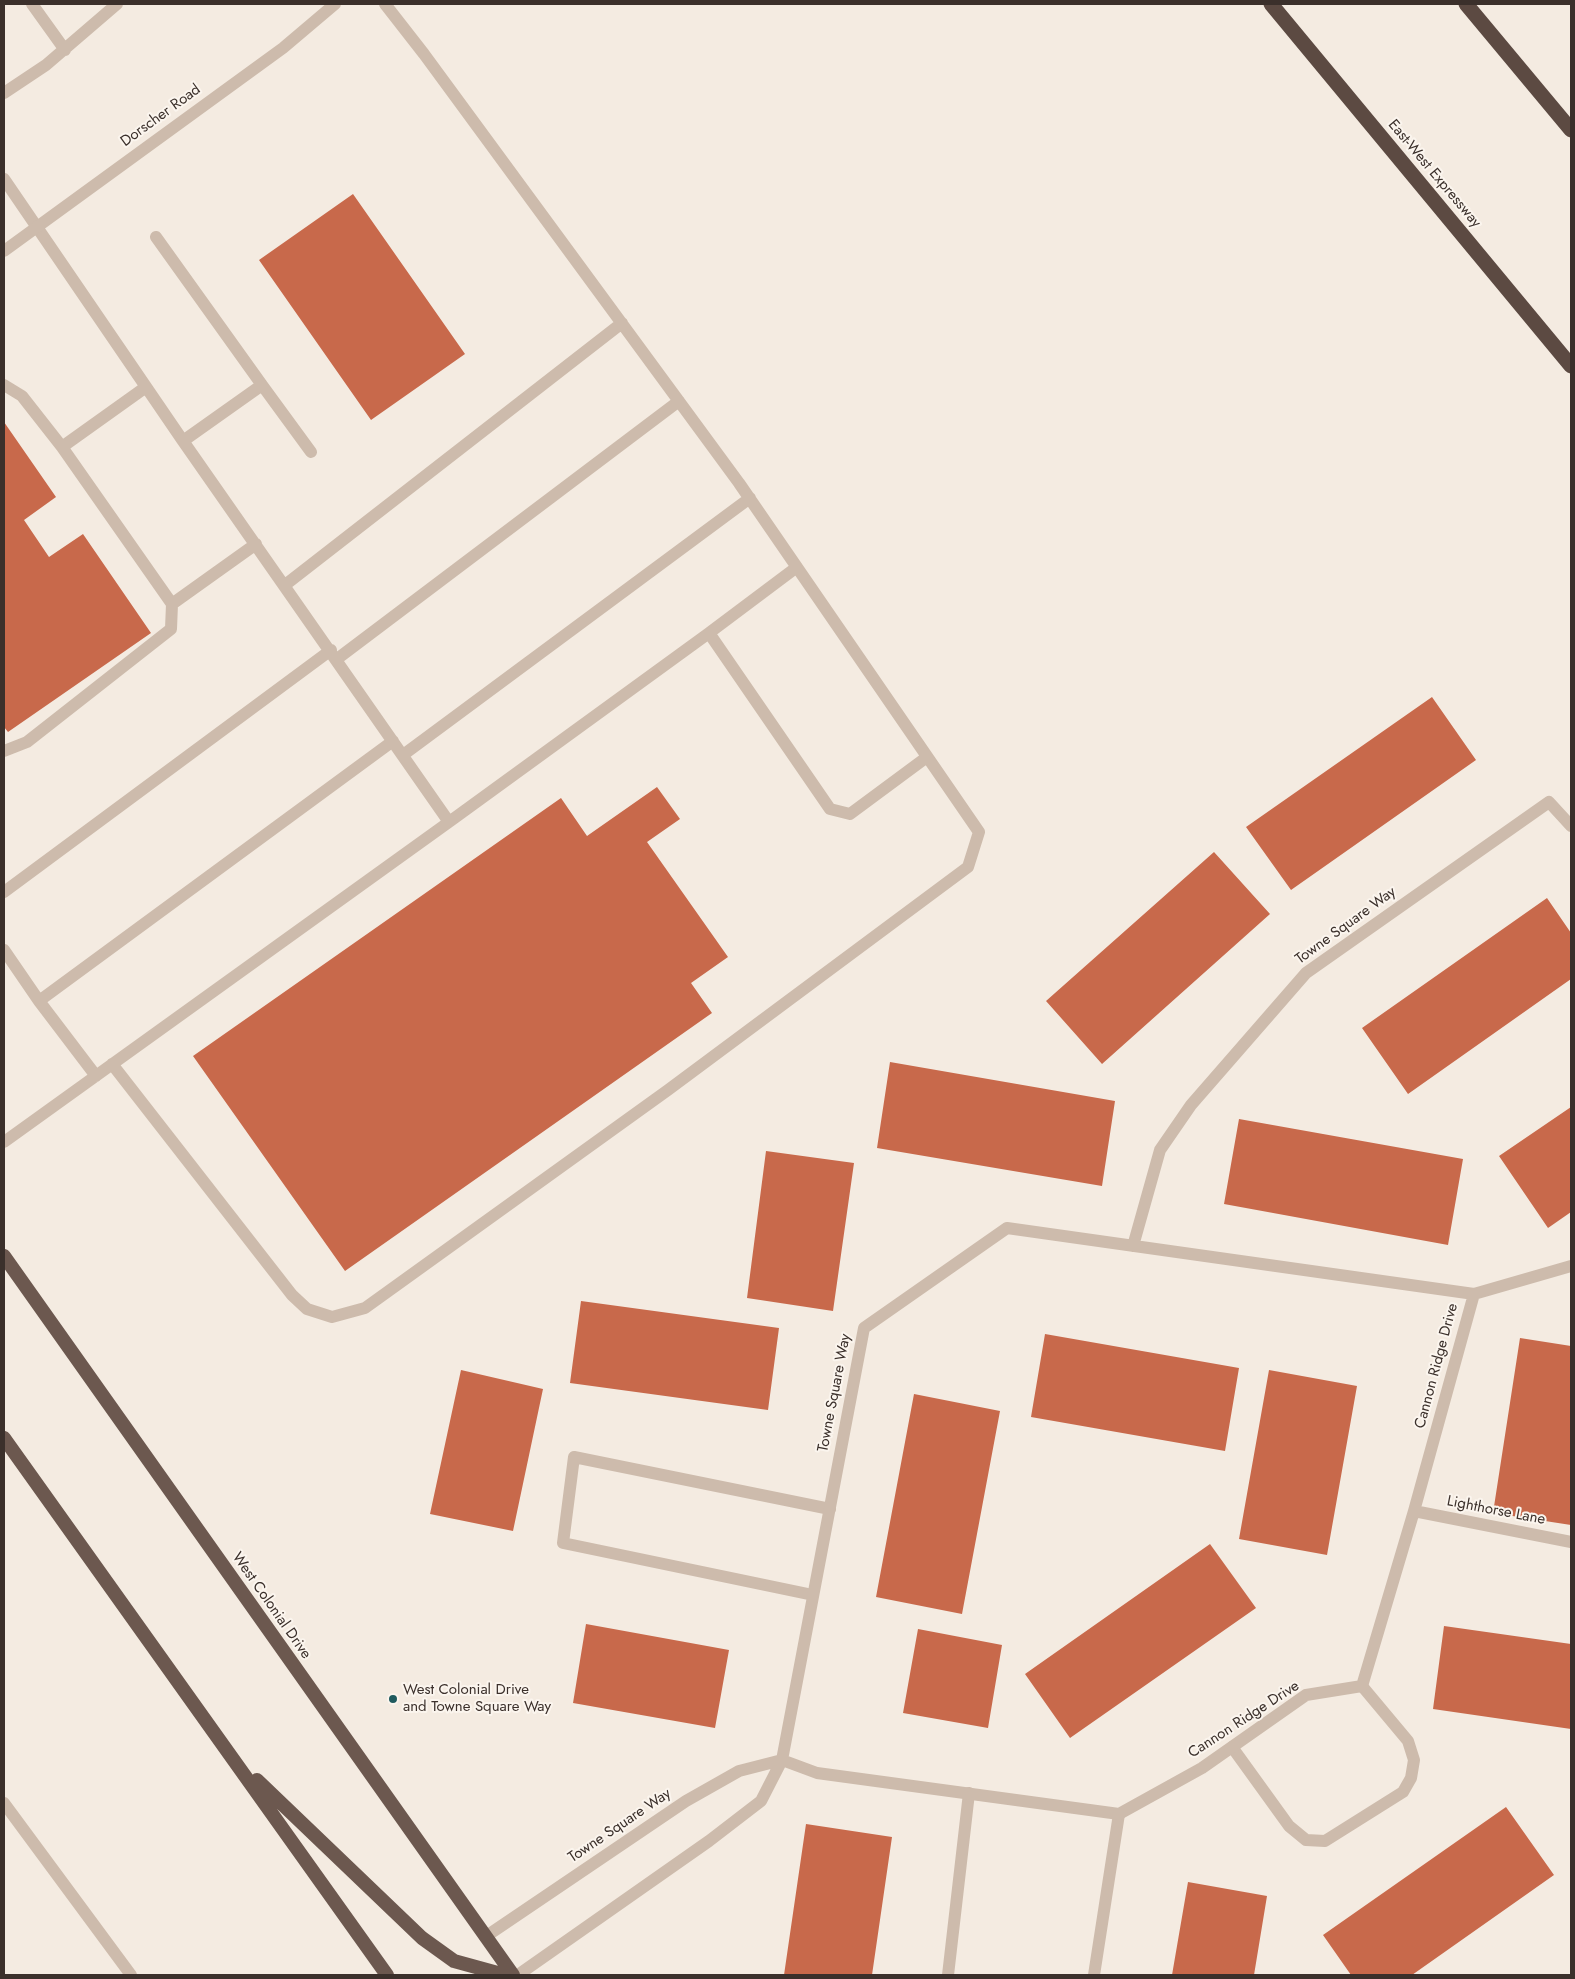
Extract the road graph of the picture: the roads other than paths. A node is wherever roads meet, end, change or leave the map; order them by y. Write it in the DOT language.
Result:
graph roads {
  1 [pos="32,4"];
  2 [pos="116,4"];
  3 [pos="335,4"];
  4 [pos="385,4"];
  5 [pos="1270,4"];
  6 [pos="1466,4"];
  7 [pos="65,50"];
  8 [pos="4,92"];
  9 [pos="1571,130"];
  10 [pos="4,180"];
  11 [pos="37,227"];
  12 [pos="156,237"];
  13 [pos="4,251"];
  14 [pos="622,324"];
  15 [pos="1571,366"];
  16 [pos="262,385"];
  17 [pos="4,386"];
  18 [pos="146,386"];
  19 [pos="679,401"];
  20 [pos="183,441"];
  21 [pos="62,446"];
  22 [pos="311,452"];
  23 [pos="750,498"];
  24 [pos="256,544"];
  25 [pos="797,567"];
  26 [pos="285,585"];
  27 [pos="172,604"];
  28 [pos="709,633"];
  29 [pos="334,655"];
  30 [pos="393,741"];
  31 [pos="4,751"];
  32 [pos="403,755"];
  33 [pos="928,757"];
  34 [pos="449,822"];
  35 [pos="1571,826"];
  36 [pos="4,892"];
  37 [pos="4,950"];
  38 [pos="39,1001"];
  39 [pos="112,1064"];
  40 [pos="96,1076"];
  41 [pos="4,1142"];
  42 [pos="1133,1246"];
  43 [pos="4,1256"];
  44 [pos="1571,1266"];
  45 [pos="1474,1294"];
  46 [pos="4,1438"];
  47 [pos="830,1509"];
  48 [pos="1414,1511"];
  49 [pos="1571,1542"];
  50 [pos="813,1595"];
  51 [pos="1362,1686"];
  52 [pos="1232,1747"];
  53 [pos="235,1759"];
  54 [pos="782,1760"];
  55 [pos="969,1793"];
  56 [pos="4,1803"];
  57 [pos="1119,1814"];
  58 [pos="485,1937"];
  59 [pos="131,1975"];
  60 [pos="387,1975"];
  61 [pos="505,1975"];
  62 [pos="512,1975"];
  63 [pos="518,1975"];
  64 [pos="948,1975"];
  65 [pos="1094,1975"];
  1 -- 7 [label="street"];
  2 -- 7 [label="street"];
  3 -- 11 [label="street, Dorscher Road"];
  4 -- 14 [label="street"];
  5 -- 15 [label="highway, East-West Expressway"];
  6 -- 9 [label="highway"];
  7 -- 8 [label="street"];
  10 -- 11 [label="street"];
  11 -- 13 [label="street, Dorscher Road"];
  11 -- 18 [label="street"];
  12 -- 16 [label="street"];
  14 -- 19 [label="street"];
  14 -- 26 [label="street"];
  16 -- 20 [label="street"];
  16 -- 22 [label="street"];
  17 -- 21 [label="street"];
  18 -- 20 [label="street"];
  18 -- 21 [label="street"];
  19 -- 23 [label="street"];
  19 -- 29 [label="street"];
  20 -- 24 [label="street"];
  21 -- 27 [label="street"];
  23 -- 25 [label="street"];
  23 -- 32 [label="street"];
  24 -- 26 [label="street"];
  24 -- 27 [label="street"];
  25 -- 28 [label="street"];
  25 -- 33 [label="street"];
  26 -- 29 [label="street"];
  27 -- 31 [label="street"];
  28 -- 33 [label="street"];
  28 -- 34 [label="street"];
  29 -- 30 [label="street"];
  29 -- 36 [label="street"];
  30 -- 32 [label="street"];
  30 -- 38 [label="street"];
  32 -- 34 [label="street"];
  33 -- 39 [label="street"];
  34 -- 39 [label="street"];
  35 -- 42 [label="street, Towne Square Way"];
  37 -- 38 [label="street"];
  38 -- 40 [label="street"];
  39 -- 40 [label="street"];
  40 -- 41 [label="street"];
  42 -- 45 [label="street, Towne Square Way"];
  42 -- 47 [label="street, Towne Square Way"];
  43 -- 58 [label="highway, West Colonial Drive"];
  44 -- 45 [label="street, Towne Square Way"];
  45 -- 48 [label="street, Cannon Ridge Drive"];
  46 -- 53 [label="highway"];
  47 -- 50 [label="street, Towne Square Way"];
  47 -- 50 [label="street"];
  48 -- 49 [label="street, Lighthorse Lane"];
  48 -- 51 [label="street, Cannon Ridge Drive"];
  50 -- 54 [label="street, Towne Square Way"];
  51 -- 52 [label="street, Cannon Ridge Drive"];
  51 -- 52 [label="street"];
  52 -- 57 [label="street, Cannon Ridge Drive"];
  53 -- 60 [label="highway"];
  53 -- 61 [label="highway"];
  54 -- 55 [label="street"];
  54 -- 58 [label="street, Towne Square Way"];
  54 -- 63 [label="street, Towne Square Way"];
  55 -- 57 [label="street"];
  55 -- 64 [label="street"];
  56 -- 59 [label="street"];
  57 -- 65 [label="street"];
  58 -- 62 [label="highway, West Colonial Drive"];
}
